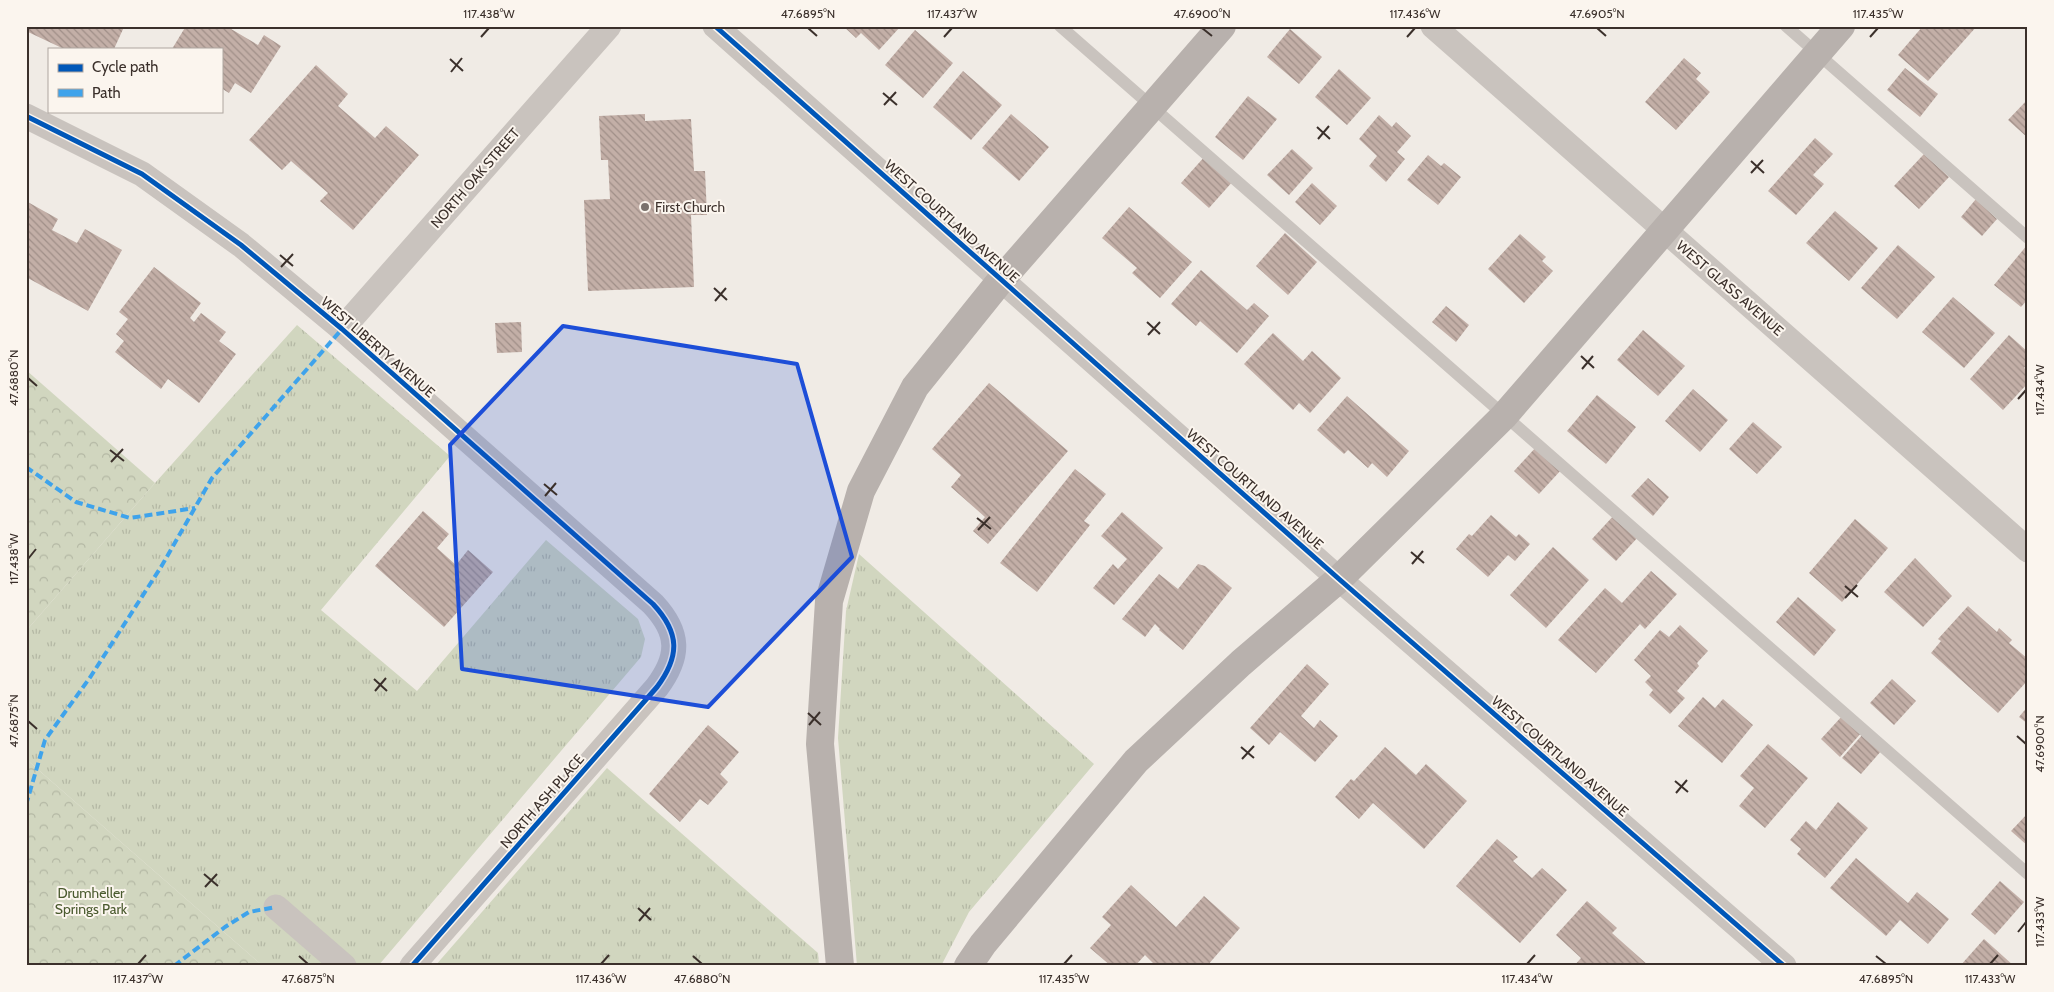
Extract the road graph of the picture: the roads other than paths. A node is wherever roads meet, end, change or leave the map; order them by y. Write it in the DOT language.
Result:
graph roads {
  1 [pos="609,26"];
  2 [pos="715,26"];
  3 [pos="1060,26"];
  4 [pos="1222,26"];
  5 [pos="1433,26"];
  6 [pos="1786,26"];
  7 [pos="1840,26"];
  8 [pos="1817,53"];
  9 [pos="1152,107"];
  10 [pos="26,116"];
  11 [pos="1663,229"];
  12 [pos="2028,238"];
  13 [pos="1001,280"];
  14 [pos="342,329"];
  15 [pos="1504,416"];
  16 [pos="2028,550"];
  17 [pos="1339,579"];
  18 [pos="674,643"];
  19 [pos="2028,874"];
  20 [pos="276,906"];
  21 [pos="344,966"];
  22 [pos="412,966"];
  23 [pos="840,966"];
  24 [pos="968,966"];
  25 [pos="1784,966"];
  1 -- 14 [label="street, NORTH OAK STREET"];
  2 -- 13 [label="street, WEST COURTLAND AVENUE"];
  3 -- 9 [label="lane"];
  4 -- 9 [label="main road"];
  5 -- 11 [label="street, WEST GLASS AVENUE"];
  6 -- 8 [label="lane"];
  7 -- 8 [label="main road"];
  8 -- 11 [label="main road"];
  8 -- 12 [label="lane"];
  9 -- 13 [label="main road"];
  9 -- 15 [label="lane"];
  10 -- 14 [label="street, WEST LIBERTY AVENUE"];
  11 -- 15 [label="main road"];
  11 -- 16 [label="street, WEST GLASS AVENUE"];
  13 -- 17 [label="street, WEST COURTLAND AVENUE"];
  13 -- 23 [label="main road"];
  14 -- 18 [label="street, WEST LIBERTY AVENUE"];
  15 -- 17 [label="main road"];
  15 -- 19 [label="lane"];
  17 -- 24 [label="main road"];
  17 -- 25 [label="street, WEST COURTLAND AVENUE"];
  18 -- 22 [label="street, NORTH ASH PLACE"];
  20 -- 21 [label="street"];
}
